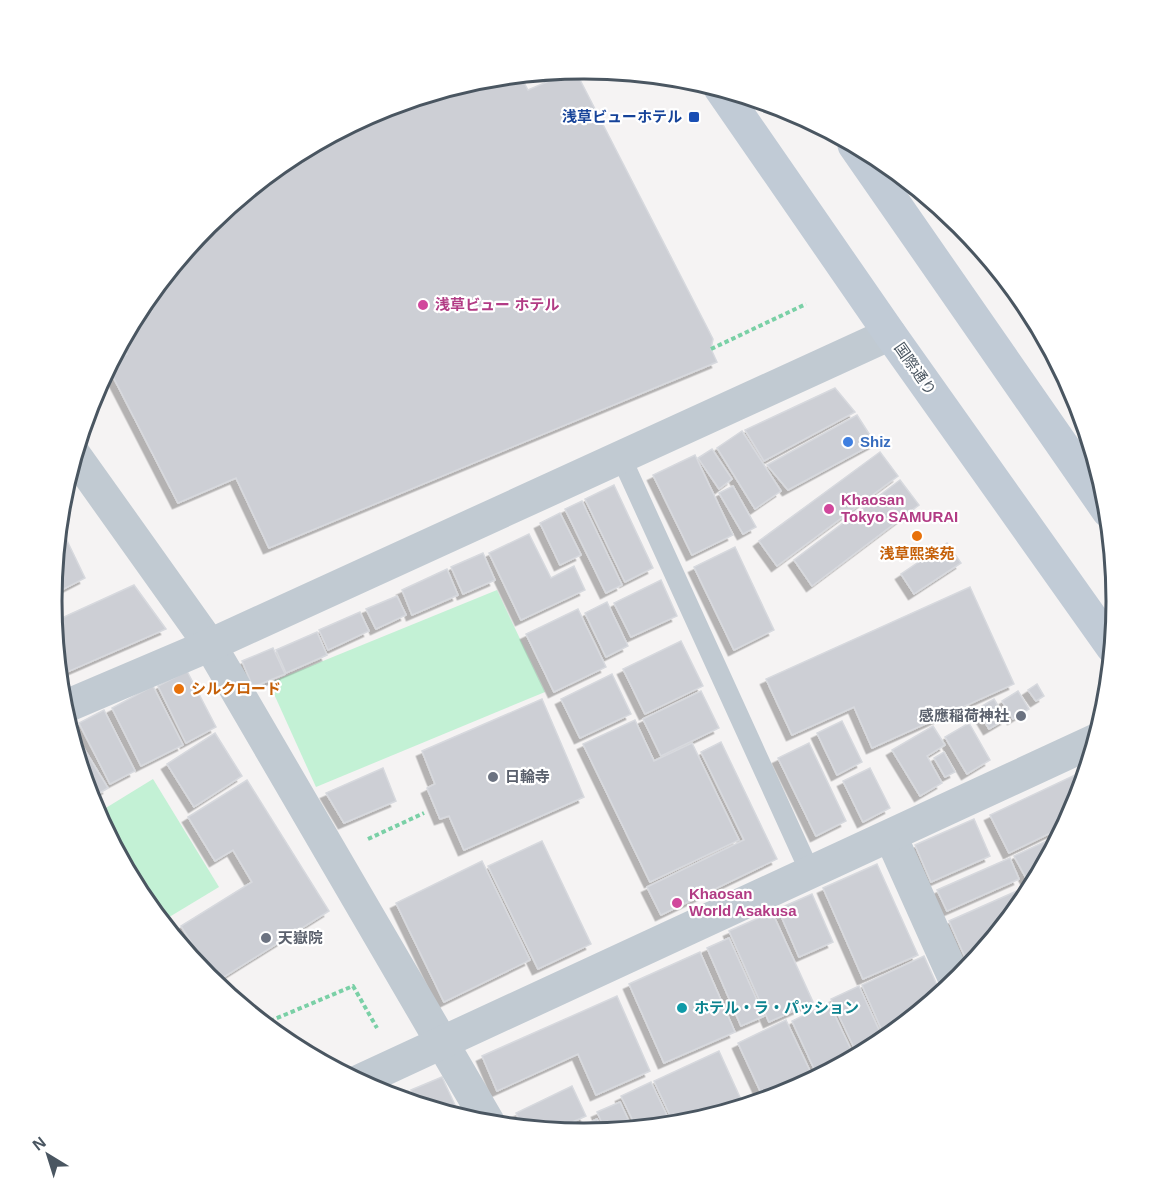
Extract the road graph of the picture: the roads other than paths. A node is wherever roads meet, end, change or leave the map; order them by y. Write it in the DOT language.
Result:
graph roads {
  1 [pos="728,100"];
  2 [pos="866,162"];
  3 [pos="890,334"];
  4 [pos="621,457"];
  5 [pos="80,462"];
  6 [pos="1094,491"];
  7 [pos="1105,636"];
  8 [pos="210,645"];
  9 [pos="72,704"];
  10 [pos="1087,744"];
  11 [pos="891,837"];
  12 [pos="810,872"];
  13 [pos="952,972"];
  14 [pos="440,1041"];
  15 [pos="368,1077"];
  16 [pos="484,1114"];
  1 -- 3 [label="main road, 国際通り"];
  2 -- 6 [label="main road"];
  3 -- 4 [label="street"];
  3 -- 7 [label="main road, 国際通り"];
  4 -- 8 [label="street"];
  4 -- 12 [label="lane"];
  5 -- 8 [label="street"];
  8 -- 9 [label="street"];
  8 -- 14 [label="street"];
  10 -- 11 [label="street"];
  11 -- 12 [label="street"];
  11 -- 13 [label="street"];
  12 -- 14 [label="street"];
  14 -- 15 [label="street"];
  14 -- 16 [label="street"];
}
